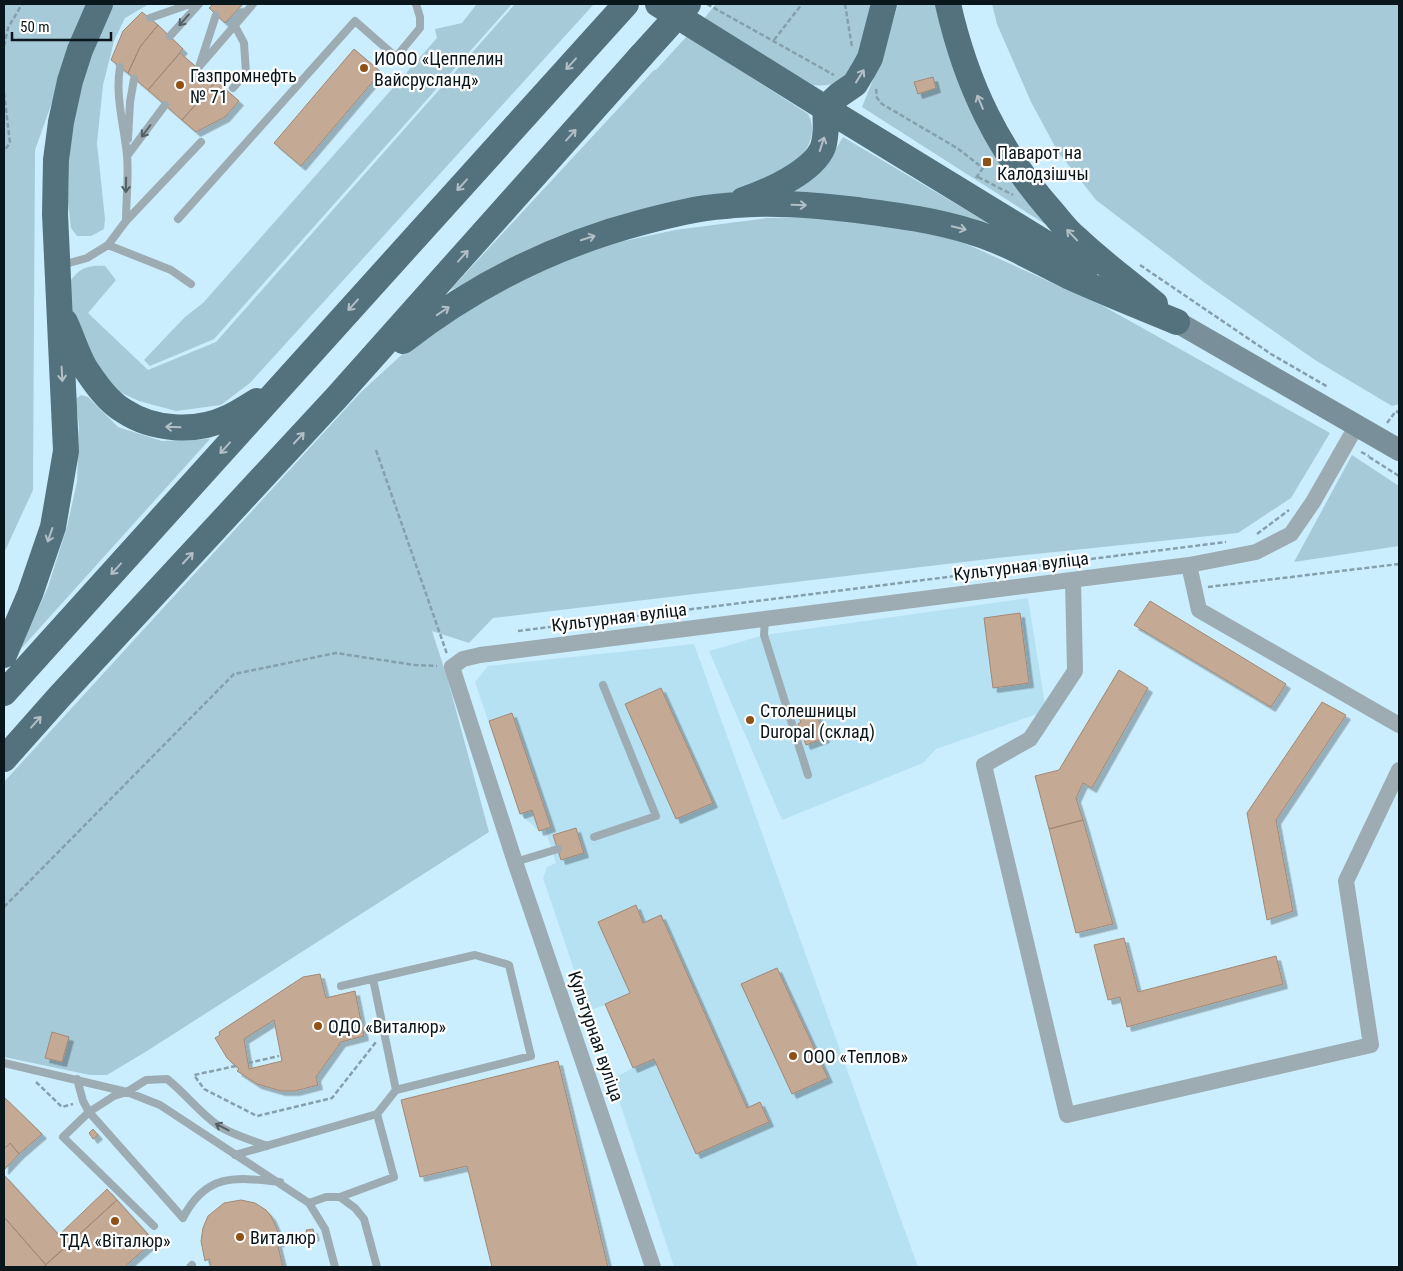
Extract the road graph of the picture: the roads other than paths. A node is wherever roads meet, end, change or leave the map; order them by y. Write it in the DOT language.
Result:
graph roads {
  1 [pos="100,4"];
  2 [pos="190,4"];
  3 [pos="199,4"];
  4 [pos="253,4"];
  5 [pos="416,4"];
  6 [pos="626,4"];
  7 [pos="658,4"];
  8 [pos="688,4"];
  9 [pos="884,4"];
  10 [pos="948,4"];
  11 [pos="216,15"];
  12 [pos="150,18"];
  13 [pos="235,26"];
  14 [pos="170,36"];
  15 [pos="120,67"];
  16 [pos="134,79"];
  17 [pos="233,88"];
  18 [pos="165,105"];
  19 [pos="825,108"];
  20 [pos="201,142"];
  21 [pos="127,156"];
  22 [pos="726,206"];
  23 [pos="178,219"];
  24 [pos="126,221"];
  25 [pos="108,245"];
  26 [pos="58,266"];
  27 [pos="191,284"];
  28 [pos="59,308"];
  29 [pos="1177,322"];
  30 [pos="280,385"];
  31 [pos="338,397"];
  32 [pos="1357,425"];
  33 [pos="1399,450"];
  34 [pos="1189,565"];
  35 [pos="1073,580"];
  36 [pos="765,619"];
  37 [pos="4,655"];
  38 [pos="603,685"];
  39 [pos="4,693"];
  40 [pos="1399,725"];
  41 [pos="4,759"];
  42 [pos="1399,770"];
  43 [pos="808,775"];
  44 [pos="594,837"];
  45 [pos="558,849"];
  46 [pos="514,862"];
  47 [pos="373,979"];
  48 [pos="341,986"];
  49 [pos="4,1063"];
  50 [pos="76,1079"];
  51 [pos="396,1090"];
  52 [pos="127,1092"];
  53 [pos="89,1112"];
  54 [pos="377,1114"];
  55 [pos="267,1146"];
  56 [pos="235,1155"];
  57 [pos="280,1182"];
  58 [pos="340,1197"];
  59 [pos="309,1203"];
  60 [pos="154,1226"];
  61 [pos="335,1267"];
  62 [pos="376,1267"];
  63 [pos="653,1267"];
  1 -- 26 [label="highway"];
  2 -- 12 [label="lane"];
  3 -- 14 [label="lane, one-way"];
  4 -- 13 [label="lane"];
  5 -- 23 [label="lane"];
  6 -- 30 [label="highway, one-way"];
  7 -- 19 [label="highway"];
  31 -- 8 [label="highway, one-way, bridge"];
  19 -- 9 [label="highway, one-way"];
  29 -- 10 [label="highway, one-way"];
  11 -- 13 [label="lane"];
  13 -- 17 [label="lane"];
  15 -- 21 [label="lane"];
  16 -- 21 [label="lane"];
  18 -- 21 [label="lane, one-way"];
  22 -- 19 [label="highway, one-way"];
  19 -- 29 [label="highway"];
  20 -- 24 [label="lane"];
  21 -- 24 [label="lane, one-way"];
  22 -- 29 [label="highway, one-way"];
  31 -- 22 [label="highway, one-way"];
  24 -- 25 [label="lane"];
  25 -- 26 [label="lane"];
  25 -- 27 [label="lane"];
  26 -- 28 [label="highway"];
  30 -- 28 [label="highway, one-way"];
  28 -- 37 [label="highway, one-way"];
  29 -- 32 [label="main road"];
  30 -- 39 [label="highway, one-way"];
  41 -- 31 [label="highway, one-way"];
  32 -- 33 [label="main road"];
  32 -- 34 [label="street, Культурная вуліца"];
  34 -- 35 [label="street, Культурная вуліца"];
  34 -- 40 [label="street"];
  35 -- 36 [label="street, Культурная вуліца"];
  35 -- 42 [label="street"];
  36 -- 43 [label="lane"];
  36 -- 46 [label="street, Культурная вуліца"];
  38 -- 44 [label="lane"];
  45 -- 46 [label="lane"];
  46 -- 63 [label="street, Культурная вуліца"];
  47 -- 48 [label="lane"];
  47 -- 51 [label="lane"];
  47 -- 51 [label="lane"];
  49 -- 50 [label="lane"];
  50 -- 52 [label="lane"];
  50 -- 53 [label="lane"];
  51 -- 54 [label="lane"];
  52 -- 53 [label="lane"];
  55 -- 52 [label="lane, one-way"];
  52 -- 56 [label="lane"];
  53 -- 57 [label="lane"];
  53 -- 60 [label="lane"];
  54 -- 55 [label="lane"];
  54 -- 58 [label="lane"];
  55 -- 56 [label="lane"];
  56 -- 57 [label="lane"];
  57 -- 59 [label="lane"];
  58 -- 59 [label="lane"];
  58 -- 62 [label="lane"];
  59 -- 61 [label="lane"];
}
